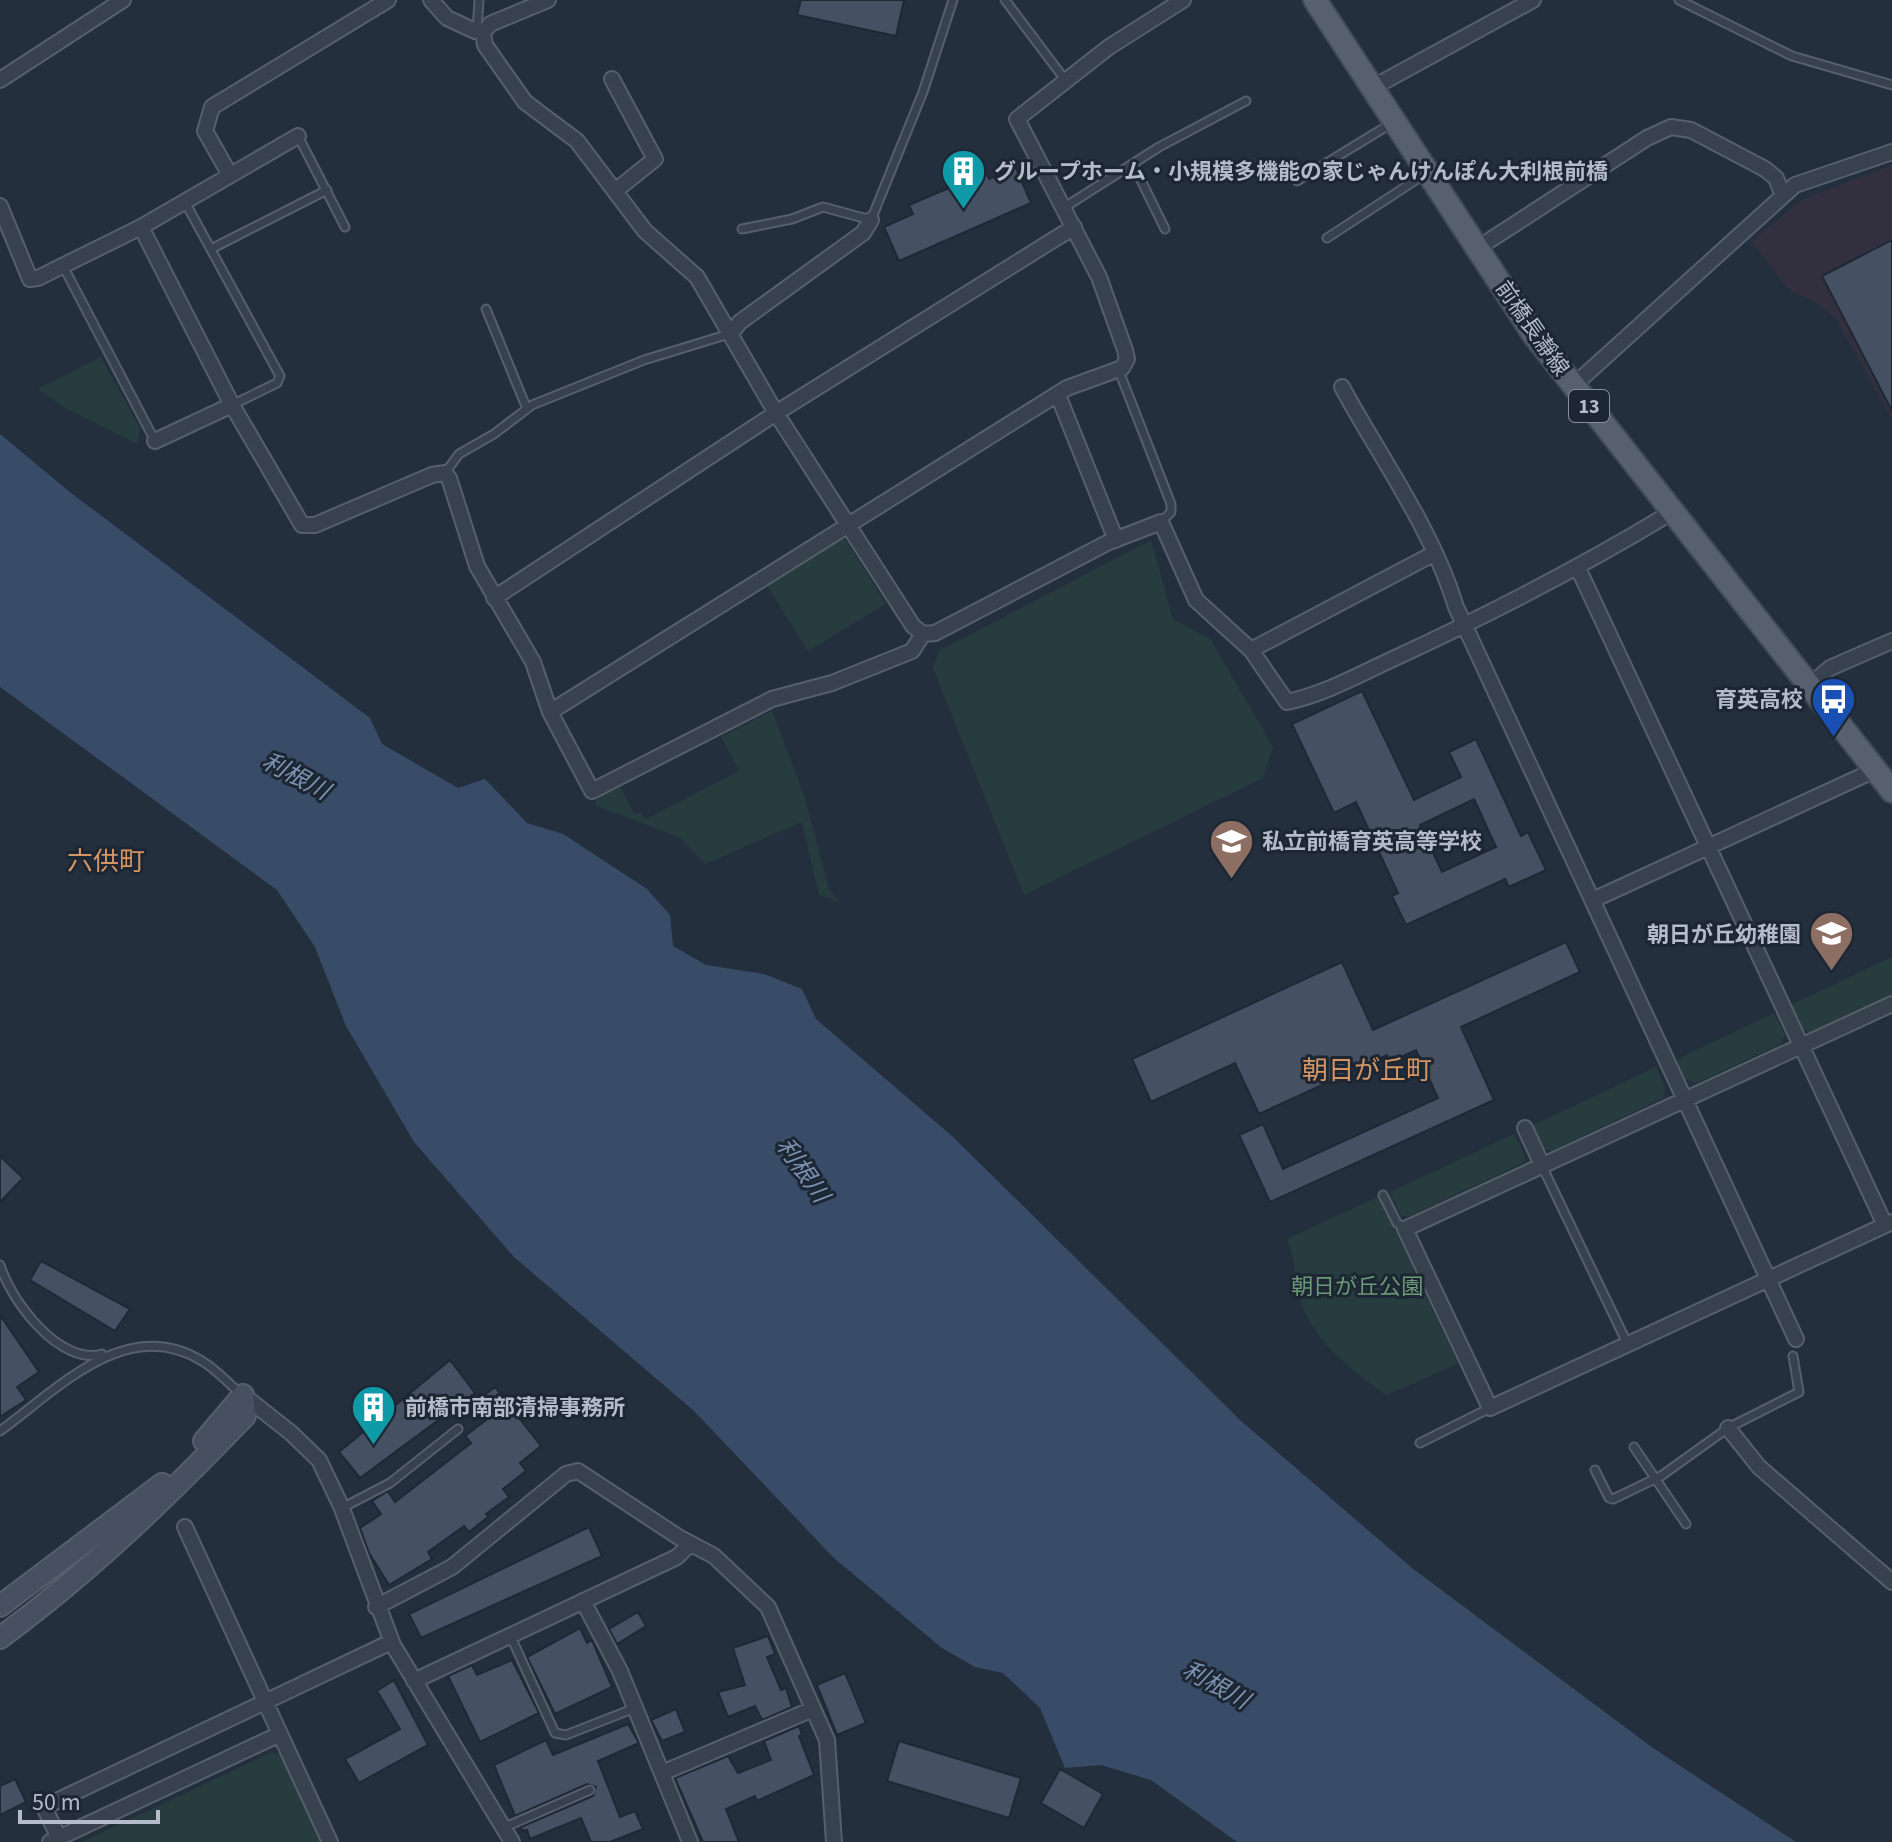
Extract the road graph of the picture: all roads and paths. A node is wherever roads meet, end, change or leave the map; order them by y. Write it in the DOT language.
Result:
graph roads {
  1 [pos="123,0"];
  2 [pos="388,0"];
  3 [pos="431,0"];
  4 [pos="479,0"];
  5 [pos="548,0"];
  6 [pos="953,0"];
  7 [pos="1005,0"];
  8 [pos="1183,0"];
  9 [pos="1315,0"];
  10 [pos="1533,0"];
  11 [pos="1679,0"];
  12 [pos="479,32"];
  13 [pos="612,79"];
  14 [pos="0,80"];
  15 [pos="1068,82"];
  16 [pos="1892,85"];
  17 [pos="1372,88"];
  18 [pos="1246,101"];
  19 [pos="1394,122"];
  20 [pos="298,136"];
  21 [pos="1892,152"];
  22 [pos="1133,164"];
  23 [pos="1427,173"];
  24 [pos="230,175"];
  25 [pos="1297,181"];
  26 [pos="327,190"];
  27 [pos="615,191"];
  28 [pos="1783,196"];
  29 [pos="185,202"];
  30 [pos="0,206"];
  31 [pos="1065,207"];
  32 [pos="871,220"];
  33 [pos="141,227"];
  34 [pos="345,227"];
  35 [pos="1074,227"];
  36 [pos="742,229"];
  37 [pos="1165,229"];
  38 [pos="1327,238"];
  39 [pos="1478,248"];
  40 [pos="211,249"];
  41 [pos="63,266"];
  42 [pos="486,309"];
  43 [pos="731,333"];
  44 [pos="1119,371"];
  45 [pos="1573,386"];
  46 [pos="1342,387"];
  47 [pos="1058,395"];
  48 [pos="232,405"];
  49 [pos="527,409"];
  50 [pos="776,413"];
  51 [pos="155,441"];
  52 [pos="445,473"];
  53 [pos="1672,512"];
  54 [pos="1161,522"];
  55 [pos="849,524"];
  56 [pos="1116,540"];
  57 [pos="1433,554"];
  58 [pos="1578,568"];
  59 [pos="494,598"];
  60 [pos="1464,625"];
  61 [pos="923,634"];
  62 [pos="1892,641"];
  63 [pos="1251,650"];
  64 [pos="1809,686"];
  65 [pos="550,712"];
  66 [pos="1875,770"];
  67 [pos="1892,791"];
  68 [pos="1708,848"];
  69 [pos="1593,900"];
  70 [pos="1892,1004"];
  71 [pos="1799,1047"];
  72 [pos="1682,1101"];
  73 [pos="1525,1128"];
  74 [pos="1542,1165"];
  75 [pos="1383,1195"];
  76 [pos="1888,1224"];
  77 [pos="1405,1229"];
  78 [pos="0,1265"];
  79 [pos="1768,1281"];
  80 [pos="1796,1339"];
  81 [pos="1628,1345"];
  82 [pos="112,1352"];
  83 [pos="1793,1356"];
  84 [pos="243,1395"];
  85 [pos="1490,1408"];
  86 [pos="1728,1428"];
  87 [pos="458,1429"];
  88 [pos="0,1431"];
  89 [pos="1420,1443"];
  90 [pos="1634,1447"];
  91 [pos="1595,1470"];
  92 [pos="1654,1479"];
  93 [pos="342,1508"];
  94 [pos="1686,1524"];
  95 [pos="185,1527"];
  96 [pos="690,1544"];
  97 [pos="1891,1580"];
  98 [pos="583,1601"];
  99 [pos="0,1606"];
  100 [pos="376,1607"];
  101 [pos="510,1635"];
  102 [pos="0,1638"];
  103 [pos="391,1642"];
  104 [pos="414,1681"];
  105 [pos="267,1701"];
  106 [pos="635,1708"];
  107 [pos="813,1709"];
  108 [pos="280,1734"];
  109 [pos="662,1773"];
  110 [pos="590,1790"];
  111 [pos="503,1828"];
  112 [pos="57,1841"];
  113 [pos="330,1842"];
  114 [pos="512,1842"];
  115 [pos="690,1842"];
  116 [pos="834,1842"];
  1 -- 14 [label="street"];
  2 -- 24 [label="street"];
  3 -- 12 [label="street"];
  4 -- 12 [label="lane"];
  5 -- 12 [label="street"];
  6 -- 32 [label="lane"];
  7 -- 15 [label="lane"];
  8 -- 15 [label="street"];
  9 -- 17 [label="main road, 前橋長瀞線 / 13"];
  10 -- 17 [label="street"];
  11 -- 16 [label="lane"];
  12 -- 27 [label="street"];
  13 -- 27 [label="street"];
  15 -- 31 [label="street"];
  17 -- 19 [label="main road, 前橋長瀞線 / 13"];
  18 -- 22 [label="lane"];
  19 -- 23 [label="main road, 前橋長瀞線 / 13"];
  19 -- 25 [label="lane"];
  20 -- 24 [label="street"];
  20 -- 26 [label="lane"];
  21 -- 28 [label="street"];
  22 -- 31 [label="lane"];
  22 -- 37 [label="lane"];
  23 -- 38 [label="lane"];
  23 -- 39 [label="main road, 前橋長瀞線 / 13"];
  24 -- 29 [label="street"];
  26 -- 34 [label="lane"];
  26 -- 40 [label="lane"];
  27 -- 43 [label="street"];
  28 -- 39 [label="street"];
  28 -- 45 [label="street"];
  29 -- 33 [label="street"];
  29 -- 40 [label="lane"];
  30 -- 41 [label="street"];
  31 -- 35 [label="street"];
  32 -- 36 [label="lane"];
  32 -- 43 [label="street"];
  33 -- 41 [label="street"];
  33 -- 48 [label="street"];
  35 -- 44 [label="street"];
  35 -- 50 [label="street"];
  39 -- 45 [label="main road, 前橋長瀞線 / 13"];
  40 -- 48 [label="lane"];
  41 -- 51 [label="lane"];
  42 -- 49 [label="lane"];
  43 -- 49 [label="lane"];
  43 -- 50 [label="street"];
  44 -- 47 [label="street"];
  44 -- 54 [label="lane"];
  45 -- 53 [label="main road, 前橋長瀞線 / 13"];
  46 -- 57 [label="street"];
  47 -- 55 [label="street"];
  47 -- 56 [label="street"];
  48 -- 51 [label="street"];
  48 -- 52 [label="street"];
  49 -- 52 [label="lane"];
  50 -- 55 [label="street"];
  50 -- 59 [label="street"];
  52 -- 59 [label="street"];
  53 -- 58 [label="street"];
  53 -- 64 [label="main road, 前橋長瀞線 / 13"];
  54 -- 56 [label="street"];
  54 -- 63 [label="street"];
  55 -- 61 [label="street"];
  55 -- 65 [label="street"];
  56 -- 61 [label="street"];
  57 -- 60 [label="street"];
  57 -- 63 [label="street"];
  58 -- 60 [label="street"];
  58 -- 68 [label="street"];
  59 -- 65 [label="street"];
  60 -- 63 [label="street"];
  60 -- 69 [label="street"];
  61 -- 65 [label="street"];
  62 -- 64 [label="street"];
  64 -- 66 [label="main road, 前橋長瀞線 / 13"];
  66 -- 67 [label="main road, 前橋長瀞線 / 13"];
  66 -- 68 [label="street"];
  68 -- 69 [label="street"];
  68 -- 71 [label="street"];
  69 -- 72 [label="street"];
  70 -- 71 [label="street"];
  71 -- 72 [label="street"];
  71 -- 76 [label="street"];
  72 -- 74 [label="street"];
  72 -- 79 [label="street"];
  73 -- 74 [label="street"];
  74 -- 77 [label="street"];
  74 -- 81 [label="lane"];
  75 -- 77 [label="lane"];
  76 -- 79 [label="street"];
  77 -- 85 [label="street"];
  78 -- 82 [label="lane"];
  79 -- 80 [label="street"];
  79 -- 81 [label="street"];
  81 -- 85 [label="street"];
  82 -- 84 [label="lane"];
  82 -- 88 [label="lane"];
  83 -- 86 [label="lane"];
  84 -- 93 [label="street"];
  84 -- 99 [label="street"];
  84 -- 102 [label="street"];
  85 -- 89 [label="lane"];
  86 -- 92 [label="lane"];
  86 -- 97 [label="street"];
  87 -- 93 [label="lane"];
  90 -- 92 [label="lane"];
  91 -- 92 [label="lane"];
  92 -- 94 [label="lane"];
  93 -- 100 [label="street"];
  95 -- 105 [label="street"];
  96 -- 98 [label="street"];
  96 -- 100 [label="street"];
  96 -- 107 [label="street"];
  98 -- 101 [label="street"];
  98 -- 106 [label="street"];
  100 -- 103 [label="street"];
  101 -- 104 [label="street"];
  101 -- 106 [label="lane"];
  103 -- 104 [label="street"];
  103 -- 105 [label="street"];
  104 -- 111 [label="street"];
  105 -- 108 [label="street"];
  105 -- 112 [label="street"];
  106 -- 109 [label="street"];
  107 -- 109 [label="street"];
  107 -- 116 [label="street"];
  108 -- 112 [label="street"];
  108 -- 113 [label="street"];
  109 -- 115 [label="street"];
  110 -- 111 [label="lane"];
  111 -- 114 [label="street"];
}
